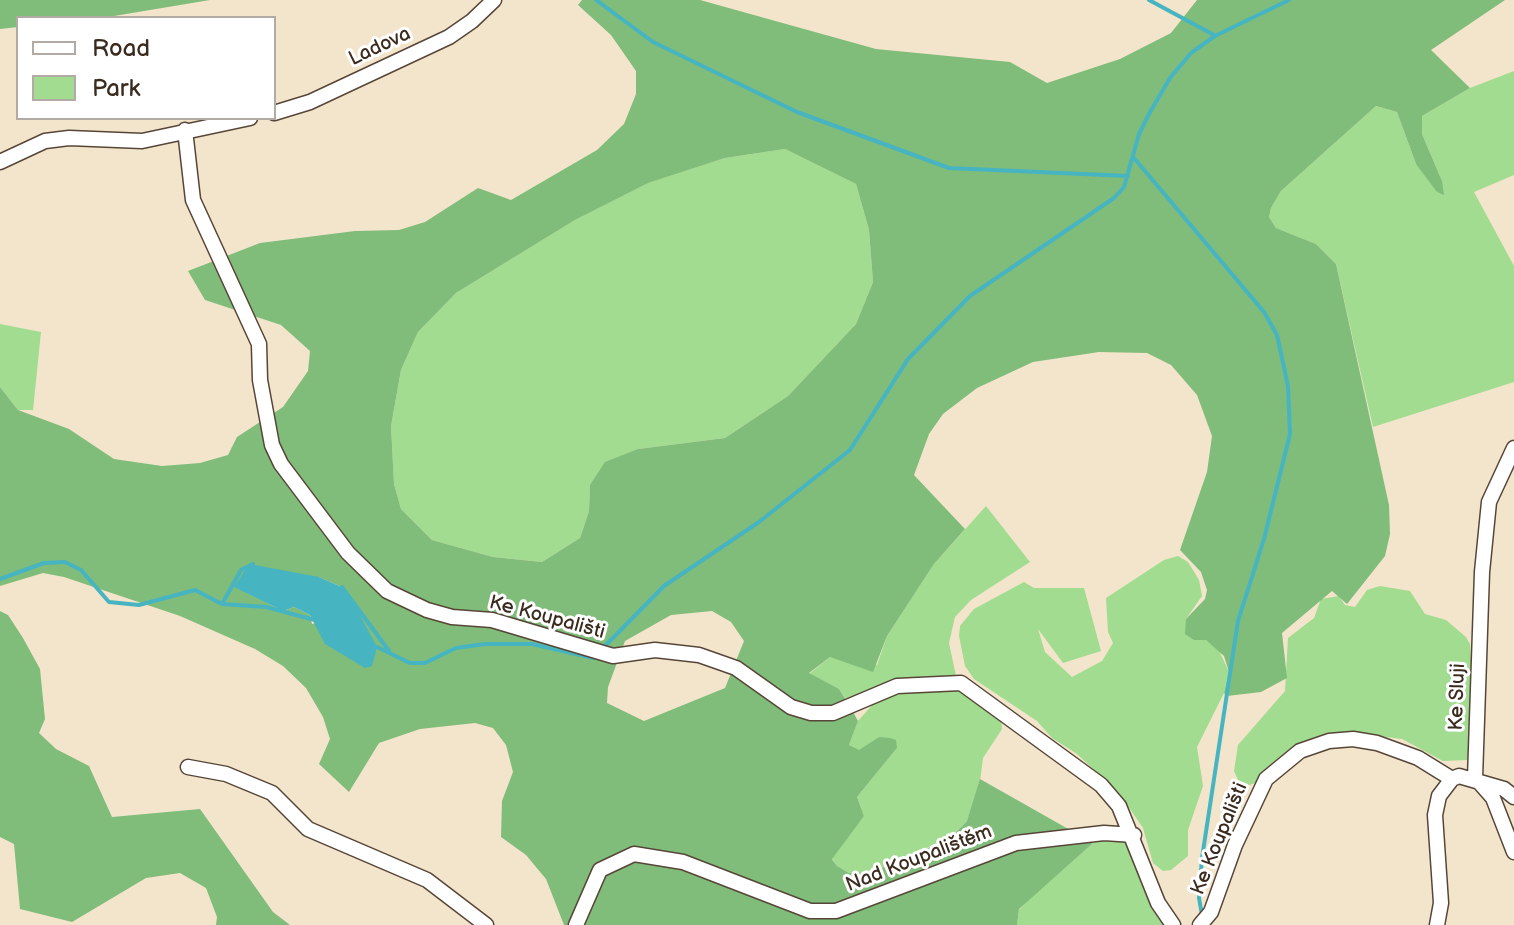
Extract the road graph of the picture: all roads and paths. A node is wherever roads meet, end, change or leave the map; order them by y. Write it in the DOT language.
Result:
graph roads {
  1 [pos="494,0"];
  2 [pos="276,112"];
  3 [pos="239,120"];
  4 [pos="185,130"];
  5 [pos="0,162"];
  6 [pos="1514,448"];
  7 [pos="188,767"];
  8 [pos="1475,778"];
  9 [pos="1452,779"];
  10 [pos="1514,797"];
  11 [pos="1134,835"];
  12 [pos="1514,852"];
  13 [pos="486,925"];
  14 [pos="576,925"];
  15 [pos="1173,925"];
  16 [pos="1200,925"];
  17 [pos="1437,925"];
  1 -- 2 [label="street, Ladova"];
  3 -- 4 [label="street"];
  4 -- 5 [label="street"];
  4 -- 11 [label="street, Ke Koupališti"];
  6 -- 8 [label="street, Ke Sluji"];
  7 -- 13 [label="street"];
  8 -- 9 [label="street"];
  8 -- 10 [label="street"];
  8 -- 12 [label="street"];
  9 -- 16 [label="street, Ke Koupališti"];
  9 -- 17 [label="street"];
  11 -- 14 [label="street, Nad Koupalištěm"];
  11 -- 15 [label="street, Ke Koupališti"];
}
